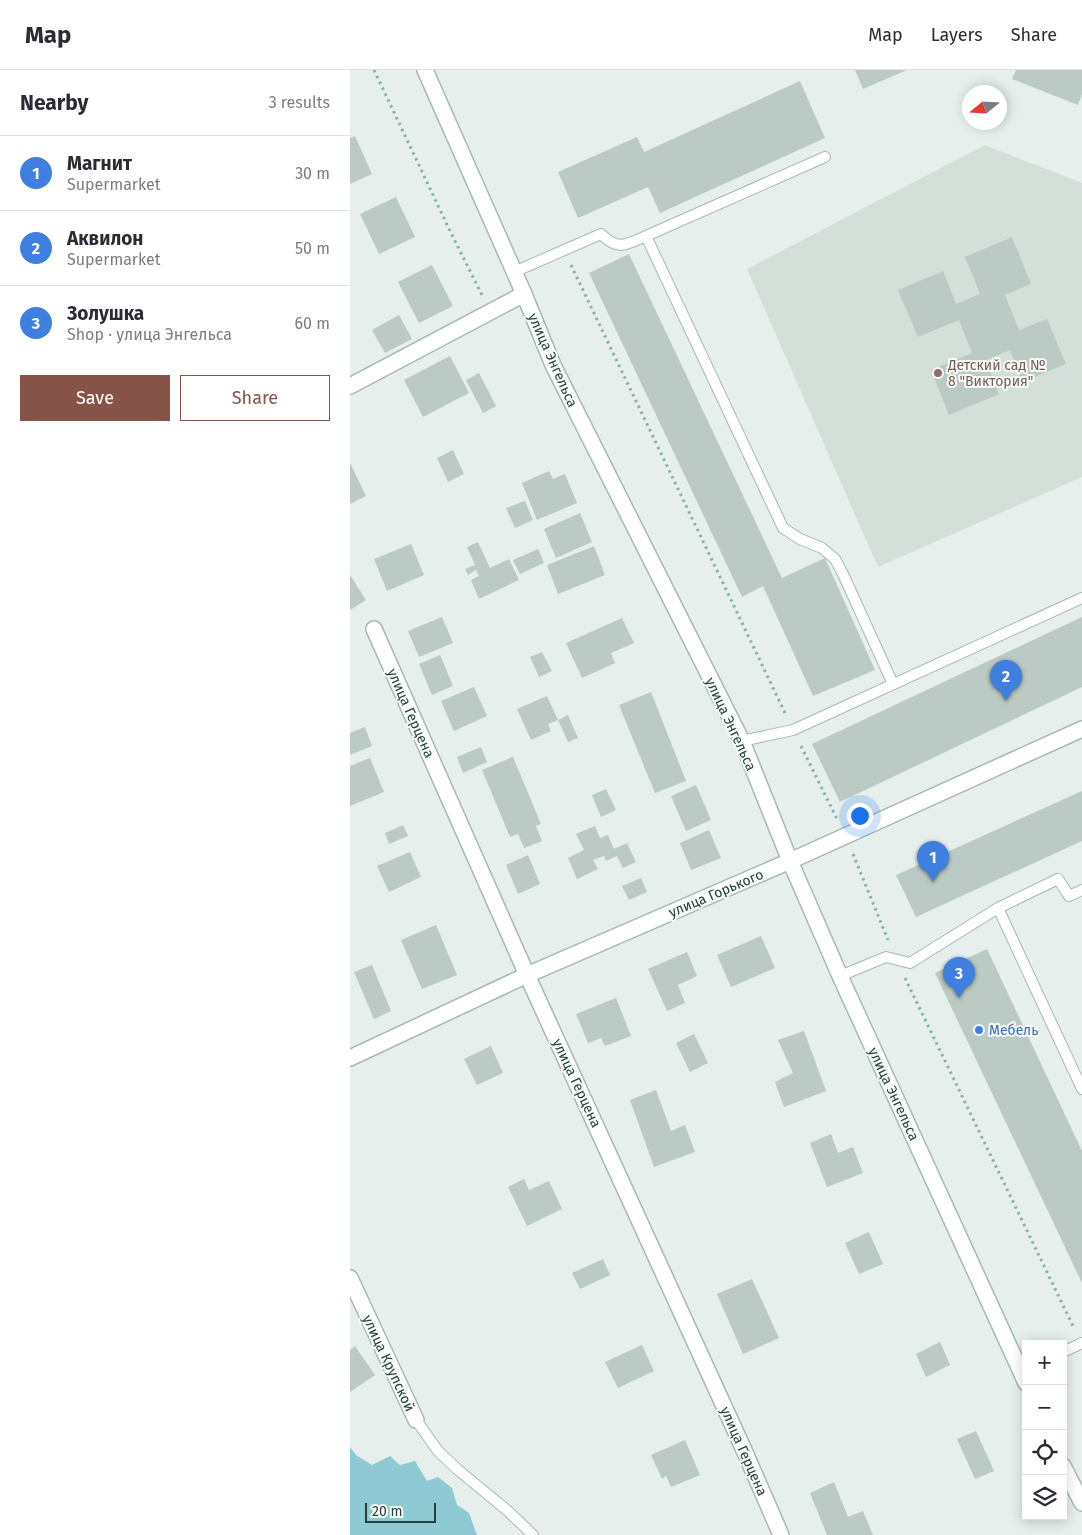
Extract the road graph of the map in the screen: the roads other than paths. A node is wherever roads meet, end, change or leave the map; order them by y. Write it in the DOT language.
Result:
graph roads {
  1 [pos="425,70"];
  2 [pos="824,157"];
  3 [pos="646,236"];
  4 [pos="514,272"];
  5 [pos="524,294"];
  6 [pos="350,386"];
  7 [pos="1082,598"];
  8 [pos="374,630"];
  9 [pos="893,684"];
  10 [pos="1082,729"];
  11 [pos="742,741"];
  12 [pos="790,860"];
  13 [pos="1082,890"];
  14 [pos="998,908"];
  15 [pos="527,974"];
  16 [pos="840,976"];
  17 [pos="350,1058"];
  18 [pos="1082,1089"];
  19 [pos="350,1278"];
  20 [pos="1081,1343"];
  21 [pos="1067,1350"];
  22 [pos="1022,1371"];
  23 [pos="416,1420"];
  24 [pos="1067,1474"];
  25 [pos="1082,1503"];
  26 [pos="533,1535"];
  27 [pos="781,1535"];
  1 -- 4 [label="street, улица Энгельса"];
  2 -- 3 [label="lane"];
  3 -- 4 [label="lane"];
  3 -- 9 [label="lane"];
  4 -- 5 [label="street, улица Энгельса"];
  5 -- 6 [label="street"];
  5 -- 11 [label="street, улица Энгельса"];
  7 -- 9 [label="lane"];
  8 -- 15 [label="street, улица Герцена"];
  9 -- 11 [label="lane"];
  10 -- 12 [label="street, улица Горького"];
  11 -- 12 [label="street, улица Энгельса"];
  12 -- 15 [label="street, улица Горького"];
  12 -- 16 [label="street, улица Энгельса"];
  13 -- 14 [label="lane"];
  14 -- 16 [label="lane"];
  14 -- 18 [label="lane"];
  15 -- 17 [label="street, улица Горького"];
  15 -- 27 [label="street, улица Герцена"];
  16 -- 22 [label="street, улица Энгельса"];
  19 -- 23 [label="street, улица Крупской"];
  20 -- 21 [label="lane"];
  23 -- 26 [label="lane"];
  24 -- 25 [label="street"];
}
